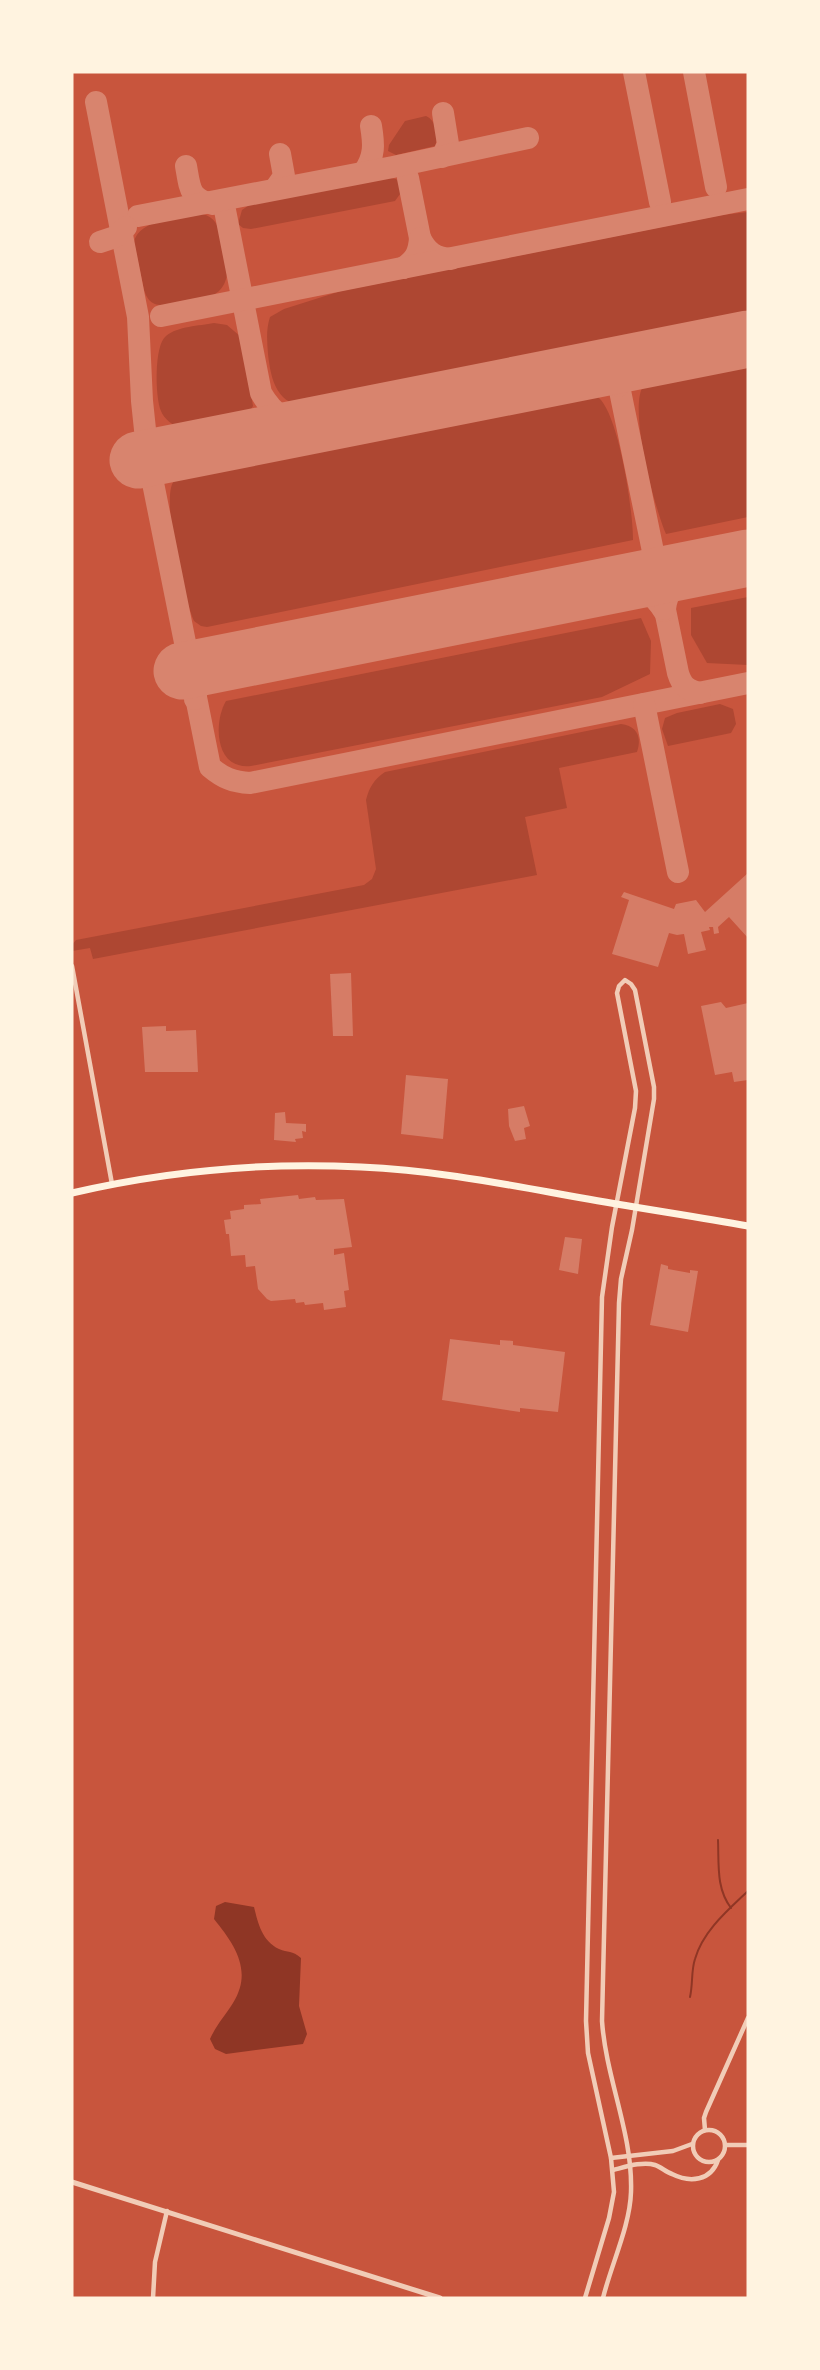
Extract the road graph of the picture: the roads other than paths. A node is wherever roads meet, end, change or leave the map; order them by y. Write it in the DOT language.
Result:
graph roads {
  1 [pos="72,966"];
  2 [pos="112,1184"];
  3 [pos="72,1193"];
  4 [pos="617,1204"];
  5 [pos="636,1207"];
  6 [pos="748,1226"];
  7 [pos="748,2018"];
  8 [pos="705,2130"];
  9 [pos="692,2144"];
  10 [pos="726,2145"];
  11 [pos="748,2145"];
  12 [pos="629,2155"];
  13 [pos="611,2158"];
  14 [pos="718,2160"];
  15 [pos="630,2166"];
  16 [pos="613,2170"];
  17 [pos="72,2182"];
  18 [pos="167,2211"];
  19 [pos="153,2298"];
  20 [pos="440,2298"];
  21 [pos="585,2298"];
  22 [pos="603,2298"];
  1 -- 2 [label="street"];
  2 -- 3 [label="highway"];
  2 -- 4 [label="highway"];
  4 -- 5 [label="highway"];
  4 -- 5 [label="street"];
  4 -- 13 [label="street"];
  5 -- 6 [label="highway"];
  5 -- 12 [label="street"];
  7 -- 8 [label="street"];
  8 -- 9 [label="street"];
  8 -- 10 [label="street"];
  9 -- 12 [label="street"];
  9 -- 14 [label="street"];
  10 -- 11 [label="street"];
  10 -- 14 [label="street"];
  12 -- 13 [label="street"];
  12 -- 15 [label="street"];
  13 -- 16 [label="street"];
  14 -- 15 [label="street"];
  15 -- 16 [label="street"];
  15 -- 22 [label="street"];
  16 -- 21 [label="street"];
  17 -- 18 [label="street"];
  18 -- 19 [label="street"];
  18 -- 20 [label="street"];
}
